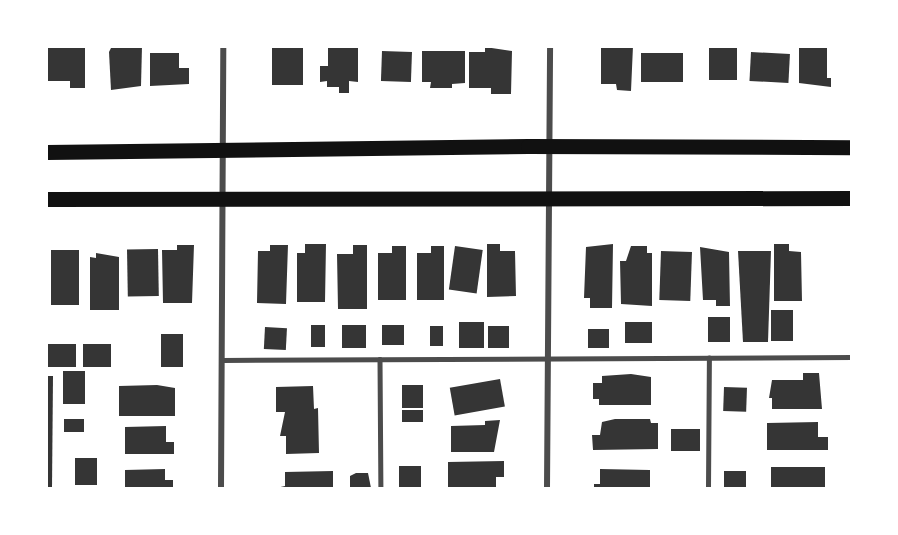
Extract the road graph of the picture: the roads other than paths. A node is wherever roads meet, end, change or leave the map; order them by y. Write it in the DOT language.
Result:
graph roads {
  1 [pos="223,46"];
  2 [pos="550,46"];
  3 [pos="550,146"];
  4 [pos="852,147"];
  5 [pos="223,151"];
  6 [pos="46,152"];
  7 [pos="223,196"];
  8 [pos="550,196"];
  9 [pos="852,198"];
  10 [pos="46,199"];
  11 [pos="852,357"];
  12 [pos="548,358"];
  13 [pos="710,358"];
  14 [pos="380,359"];
  15 [pos="222,360"];
  16 [pos="221,489"];
  17 [pos="381,489"];
  18 [pos="546,489"];
  19 [pos="708,489"];
  1 -- 5 [label="street"];
  2 -- 3 [label="street"];
  3 -- 4 [label="main road"];
  3 -- 5 [label="main road"];
  3 -- 8 [label="street"];
  5 -- 6 [label="main road"];
  5 -- 7 [label="street"];
  7 -- 8 [label="main road"];
  7 -- 10 [label="main road"];
  7 -- 15 [label="street"];
  8 -- 9 [label="main road"];
  8 -- 12 [label="street"];
  11 -- 13 [label="lane"];
  12 -- 13 [label="lane"];
  12 -- 14 [label="lane"];
  12 -- 18 [label="street"];
  13 -- 19 [label="lane"];
  14 -- 15 [label="lane"];
  14 -- 17 [label="lane"];
  15 -- 16 [label="street"];
}
